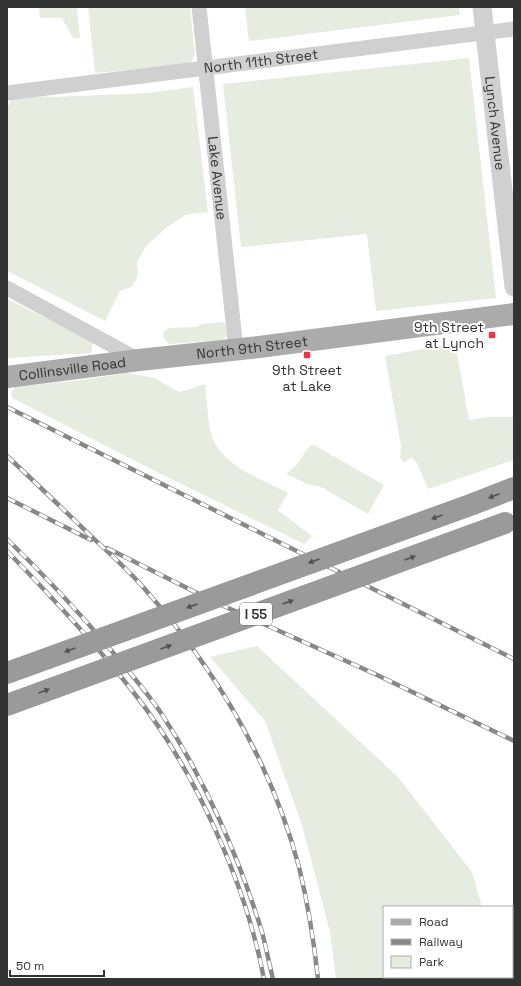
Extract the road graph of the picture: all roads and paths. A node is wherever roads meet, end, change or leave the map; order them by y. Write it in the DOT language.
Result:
graph roads {
  1 [pos="198,7"];
  2 [pos="482,7"];
  3 [pos="514,29"];
  4 [pos="485,32"];
  5 [pos="205,67"];
  6 [pos="7,93"];
  7 [pos="514,286"];
  8 [pos="7,288"];
  9 [pos="514,314"];
  10 [pos="236,350"];
  11 [pos="139,360"];
  12 [pos="7,377"];
  13 [pos="514,488"];
  14 [pos="510,521"];
  15 [pos="7,673"];
  16 [pos="7,705"];
  1 -- 5 [label="street, Lake Avenue"];
  2 -- 4 [label="street, Lynch Avenue"];
  3 -- 4 [label="street, North 11th Street"];
  4 -- 5 [label="street, North 11th Street"];
  4 -- 7 [label="street, Lynch Avenue"];
  5 -- 6 [label="street, North 11th Street"];
  5 -- 10 [label="street, Lake Avenue"];
  8 -- 11 [label="street"];
  9 -- 10 [label="main road, North 9th Street"];
  10 -- 11 [label="main road, North 9th Street"];
  11 -- 12 [label="main road, Collinsville Road"];
  13 -- 15 [label="highway, I 55, one-way, bridge"];
  16 -- 14 [label="highway, I 55, one-way, bridge"];
}
